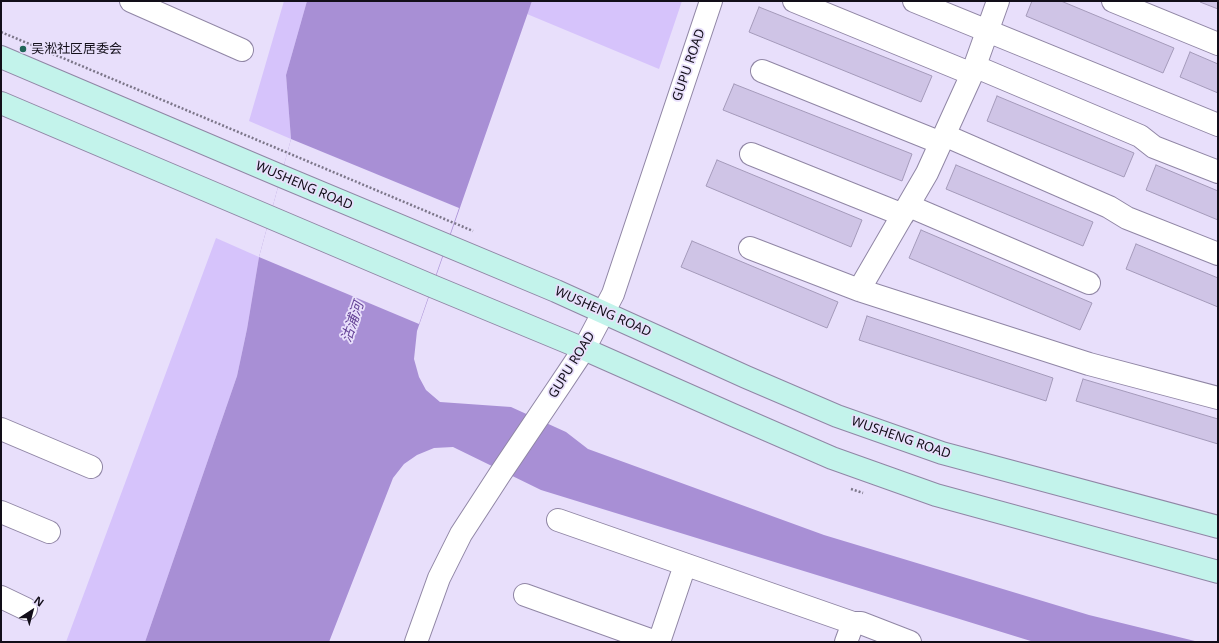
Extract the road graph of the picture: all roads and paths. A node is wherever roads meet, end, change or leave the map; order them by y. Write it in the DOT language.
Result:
graph roads {
  1 [pos="131,1"];
  2 [pos="711,1"];
  3 [pos="794,1"];
  4 [pos="914,1"];
  5 [pos="998,1"];
  6 [pos="1113,1"];
  7 [pos="988,31"];
  8 [pos="1,32"];
  9 [pos="1218,44"];
  10 [pos="242,50"];
  11 [pos="1,57"];
  12 [pos="973,70"];
  13 [pos="762,71"];
  14 [pos="1,103"];
  15 [pos="1218,125"];
  16 [pos="943,139"];
  17 [pos="751,154"];
  18 [pos="1218,172"];
  19 [pos="906,210"];
  20 [pos="475,232"];
  21 [pos="750,248"];
  22 [pos="1218,254"];
  23 [pos="1089,283"];
  24 [pos="860,290"];
  25 [pos="604,312"];
  26 [pos="584,349"];
  27 [pos="1218,398"];
  28 [pos="1,429"];
  29 [pos="91,467"];
  30 [pos="1,512"];
  31 [pos="558,520"];
  32 [pos="1218,527"];
  33 [pos="49,532"];
  34 [pos="685,564"];
  35 [pos="1218,572"];
  36 [pos="525,595"];
  37 [pos="1,597"];
  38 [pos="26,609"];
  39 [pos="850,633"];
  40 [pos="416,642"];
  41 [pos="656,642"];
  42 [pos="659,642"];
  43 [pos="910,642"];
  1 -- 10 [label="street"];
  2 -- 25 [label="street, GUPU ROAD"];
  3 -- 12 [label="street"];
  4 -- 7 [label="street"];
  5 -- 7 [label="street"];
  6 -- 9 [label="street"];
  7 -- 12 [label="street"];
  7 -- 15 [label="street"];
  8 -- 20 [label="path"];
  11 -- 25 [label="main road, WUSHENG ROAD"];
  12 -- 16 [label="street"];
  12 -- 18 [label="street"];
  13 -- 16 [label="street"];
  14 -- 26 [label="main road"];
  16 -- 19 [label="street"];
  16 -- 22 [label="street"];
  17 -- 19 [label="street"];
  19 -- 23 [label="street"];
  19 -- 24 [label="street"];
  21 -- 24 [label="street"];
  24 -- 27 [label="street"];
  25 -- 26 [label="street, GUPU ROAD"];
  25 -- 32 [label="main road, WUSHENG ROAD"];
  26 -- 35 [label="main road"];
  26 -- 40 [label="street, GUPU ROAD"];
  28 -- 29 [label="street"];
  30 -- 33 [label="street"];
  31 -- 34 [label="street"];
  34 -- 39 [label="street"];
  34 -- 42 [label="street"];
  36 -- 41 [label="street"];
  37 -- 38 [label="street"];
  39 -- 43 [label="street"];
}
